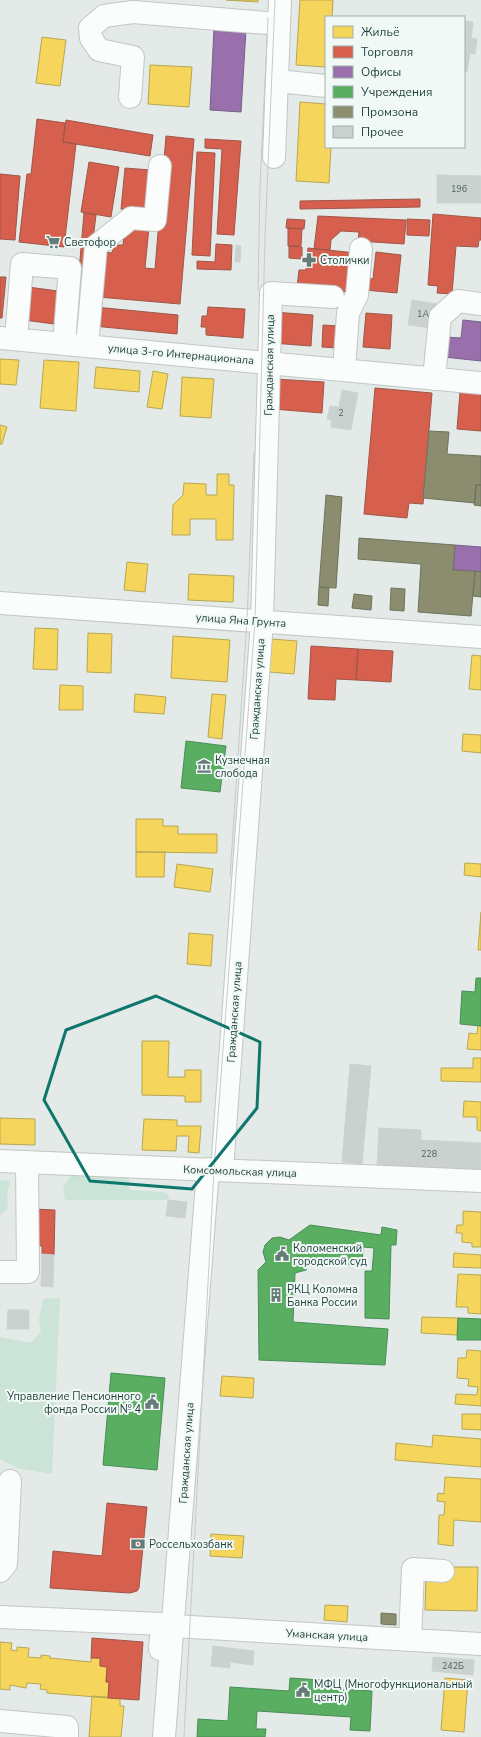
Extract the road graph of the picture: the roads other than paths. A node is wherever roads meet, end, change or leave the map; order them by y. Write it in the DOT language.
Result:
graph roads {
  1 [pos="280,0"];
  2 [pos="279,24"];
  3 [pos="277,81"];
  4 [pos="325,86"];
  5 [pos="130,97"];
  6 [pos="274,157"];
  7 [pos="160,166"];
  8 [pos="360,250"];
  9 [pos="333,297"];
  10 [pos="481,304"];
  11 [pos="8,338"];
  12 [pos="64,344"];
  13 [pos="87,346"];
  14 [pos="270,362"];
  15 [pos="344,370"];
  16 [pos="434,379"];
  17 [pos="481,383"];
  18 [pos="0,603"];
  19 [pos="262,621"];
  20 [pos="481,637"];
  21 [pos="0,1161"];
  22 [pos="27,1162"];
  23 [pos="206,1169"];
  24 [pos="481,1181"];
  25 [pos="193,1199"];
  26 [pos="0,1272"];
  27 [pos="10,1481"];
  28 [pos="0,1571"];
  29 [pos="442,1571"];
  30 [pos="0,1617"];
  31 [pos="173,1626"];
  32 [pos="410,1640"];
  33 [pos="481,1644"];
  34 [pos="156,1705"];
  35 [pos="0,1721"];
  36 [pos="67,1737"];
  37 [pos="164,1737"];
  1 -- 2 [label="street"];
  2 -- 3 [label="street"];
  2 -- 5 [label="street"];
  3 -- 4 [label="street"];
  3 -- 6 [label="street"];
  7 -- 13 [label="street"];
  8 -- 15 [label="street"];
  9 -- 14 [label="street, Гражданская улица"];
  10 -- 16 [label="street"];
  11 -- 12 [label="street, улица 3-го Интернационала"];
  11 -- 12 [label="street"];
  12 -- 13 [label="street, улица 3-го Интернационала"];
  13 -- 14 [label="street, улица 3-го Интернационала"];
  14 -- 15 [label="street, улица 3-го Интернационала"];
  14 -- 19 [label="street, Гражданская улица"];
  15 -- 16 [label="street, улица 3-го Интернационала"];
  16 -- 17 [label="street, улица 3-го Интернационала"];
  18 -- 19 [label="street, улица Яна Грунта"];
  19 -- 20 [label="street, улица Яна Грунта"];
  19 -- 23 [label="street, Гражданская улица"];
  21 -- 22 [label="street, Комсомольская улица"];
  22 -- 23 [label="street, Комсомольская улица"];
  22 -- 26 [label="street"];
  23 -- 24 [label="street, Комсомольская улица"];
  23 -- 25 [label="street"];
  23 -- 31 [label="street, Гражданская улица"];
  27 -- 28 [label="street"];
  29 -- 32 [label="street"];
  30 -- 34 [label="street"];
  31 -- 32 [label="street, Уманская улица"];
  31 -- 37 [label="street, Гражданская улица"];
  32 -- 33 [label="street, Уманская улица"];
  35 -- 36 [label="street"];
}
